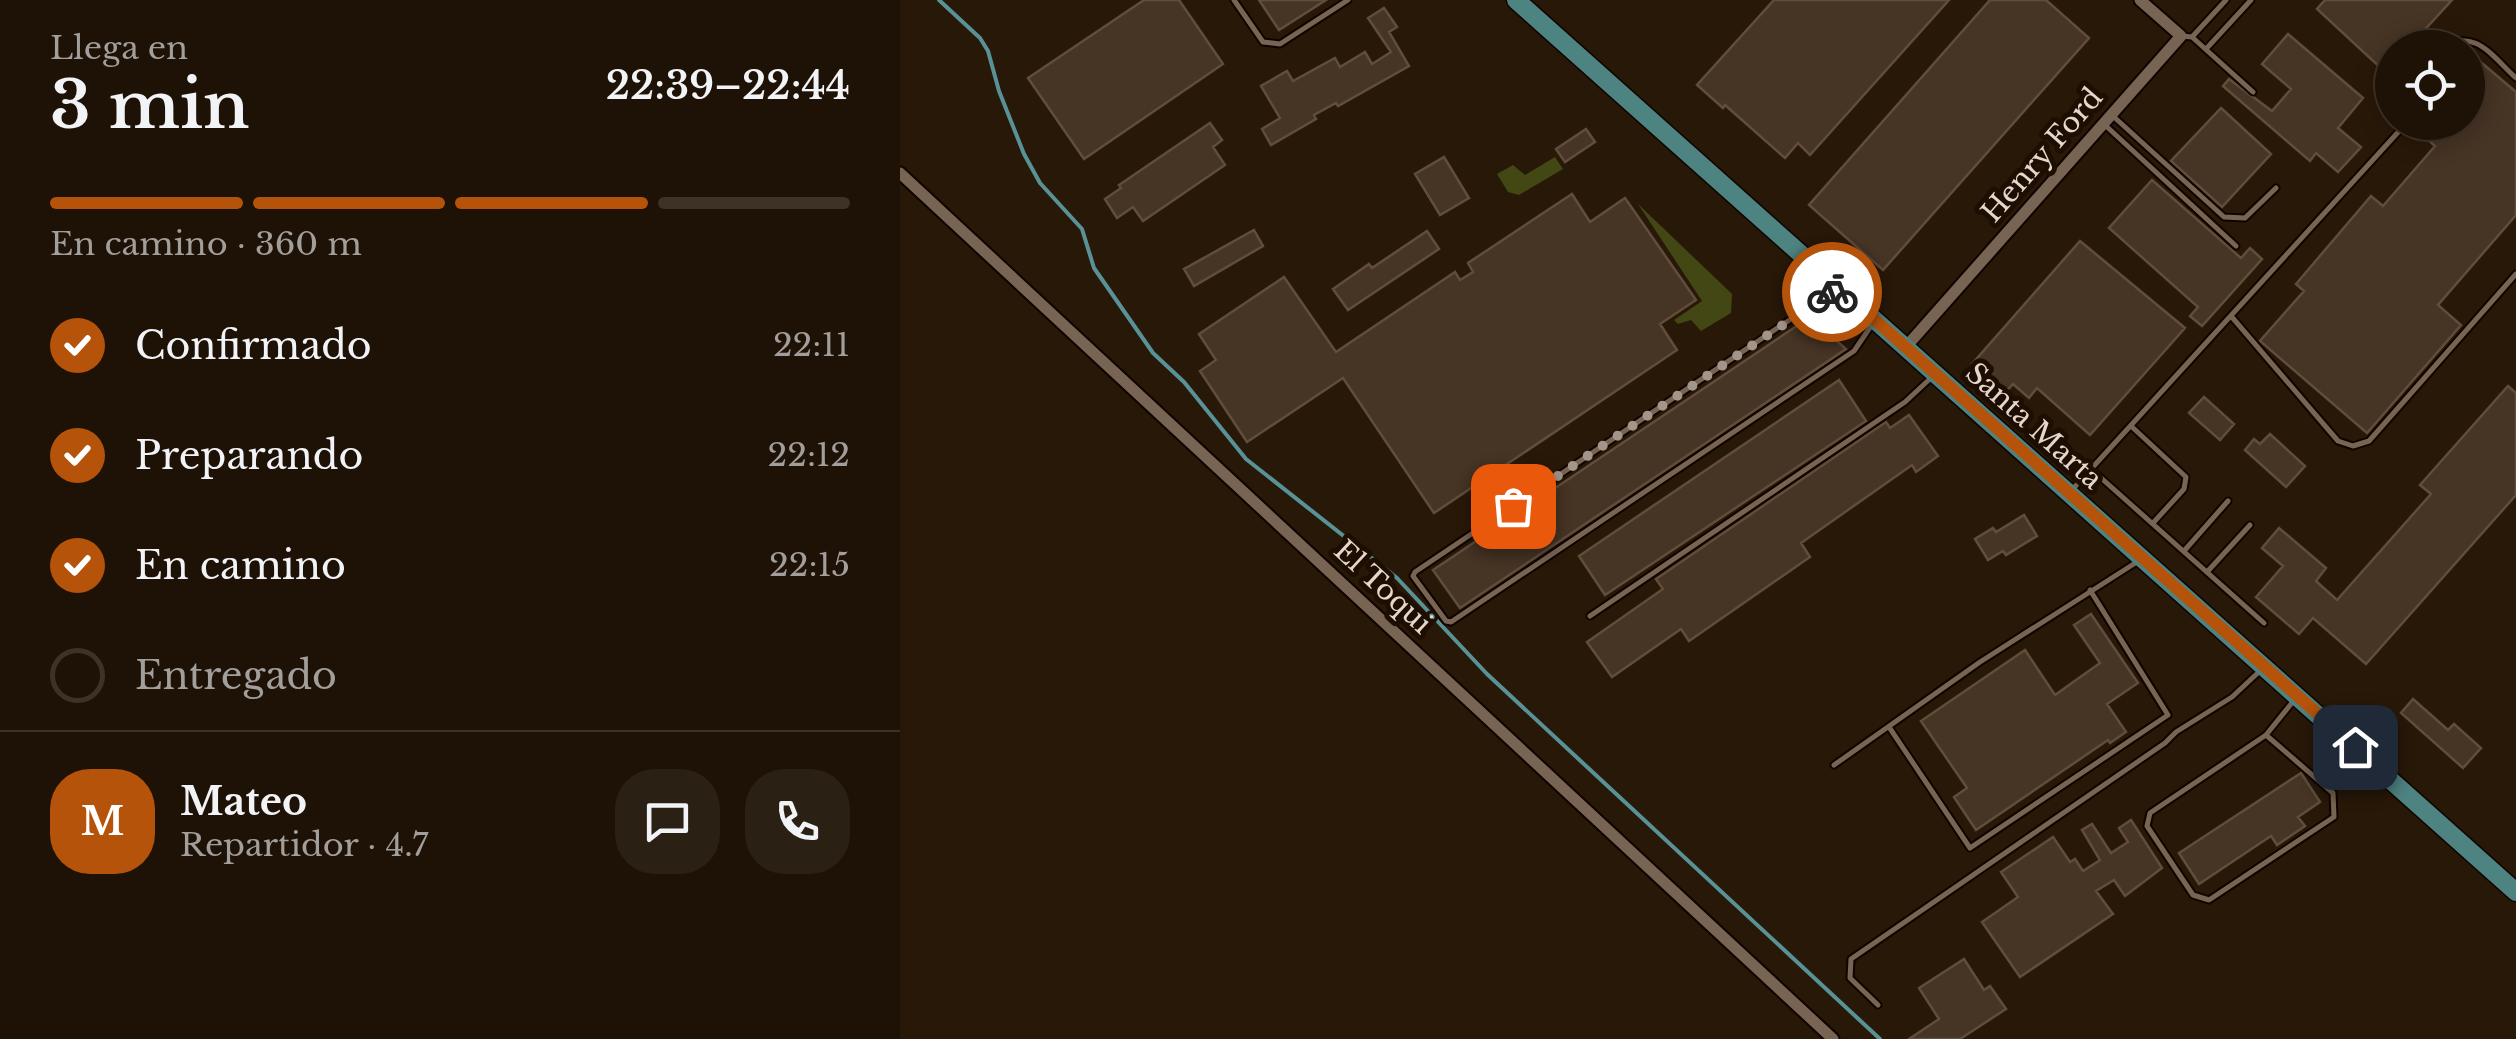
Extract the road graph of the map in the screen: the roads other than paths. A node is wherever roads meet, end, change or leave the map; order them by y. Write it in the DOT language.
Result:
graph roads {
  1 [pos="1234,0"];
  2 [pos="1348,0"];
  3 [pos="1516,0"];
  4 [pos="2140,0"];
  5 [pos="2226,0"];
  6 [pos="2251,0"];
  7 [pos="2186,36"];
  8 [pos="2206,49"];
  9 [pos="2485,50"];
  10 [pos="2516,78"];
  11 [pos="2253,92"];
  12 [pos="2108,119"];
  13 [pos="2392,140"];
  14 [pos="900,172"];
  15 [pos="2276,188"];
  16 [pos="2236,246"];
  17 [pos="2516,274"];
  18 [pos="1838,287"];
  19 [pos="2231,316"];
  20 [pos="1875,320"];
  21 [pos="1905,348"];
  22 [pos="1935,374"];
  23 [pos="2131,426"];
  24 [pos="2092,469"];
  25 [pos="2069,493"];
  26 [pos="2228,501"];
  27 [pos="2152,523"];
  28 [pos="2250,525"];
  29 [pos="2184,551"];
  30 [pos="2142,559"];
  31 [pos="2207,572"];
  32 [pos="2090,590"];
  33 [pos="1590,616"];
  34 [pos="2264,623"];
  35 [pos="2264,667"];
  36 [pos="2297,696"];
  37 [pos="1888,728"];
  38 [pos="2266,735"];
  39 [pos="1834,765"];
  40 [pos="2516,892"];
  41 [pos="1878,1005"];
  42 [pos="1833,1039"];
  1 -- 2 [label="lane"];
  3 -- 18 [label="main road, Santa Marta"];
  4 -- 7 [label="street"];
  5 -- 7 [label="lane"];
  6 -- 8 [label="lane"];
  7 -- 8 [label="lane"];
  7 -- 12 [label="street, Henry Ford"];
  8 -- 11 [label="lane"];
  9 -- 10 [label="lane"];
  12 -- 15 [label="lane"];
  12 -- 16 [label="lane"];
  12 -- 21 [label="street, Henry Ford"];
  13 -- 19 [label="lane"];
  14 -- 42 [label="street, El Toqui"];
  17 -- 19 [label="lane"];
  18 -- 20 [label="main road, Santa Marta"];
  18 -- 20 [label="lane"];
  19 -- 23 [label="lane"];
  20 -- 21 [label="main road, Santa Marta"];
  21 -- 22 [label="main road, Santa Marta"];
  22 -- 25 [label="main road, Santa Marta"];
  22 -- 33 [label="lane"];
  23 -- 24 [label="lane"];
  23 -- 27 [label="lane"];
  24 -- 25 [label="lane"];
  24 -- 27 [label="lane"];
  25 -- 30 [label="main road, Santa Marta"];
  26 -- 29 [label="lane"];
  27 -- 29 [label="lane"];
  28 -- 31 [label="lane"];
  29 -- 31 [label="lane"];
  30 -- 32 [label="lane"];
  30 -- 35 [label="main road, Santa Marta"];
  31 -- 34 [label="lane"];
  32 -- 37 [label="lane"];
  32 -- 37 [label="lane"];
  35 -- 36 [label="main road, Santa Marta"];
  35 -- 41 [label="lane"];
  36 -- 38 [label="lane"];
  36 -- 40 [label="main road, Santa Marta"];
  37 -- 39 [label="lane"];
  38 -- 38 [label="lane"];
}
